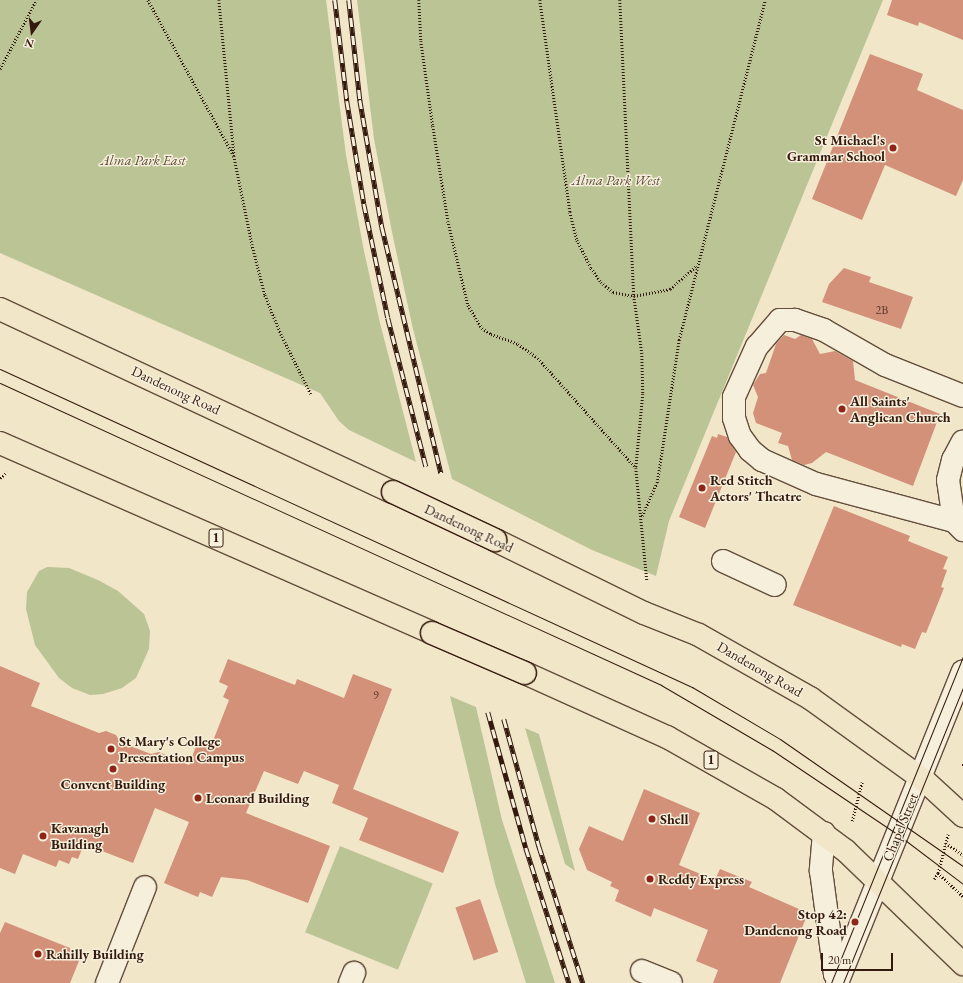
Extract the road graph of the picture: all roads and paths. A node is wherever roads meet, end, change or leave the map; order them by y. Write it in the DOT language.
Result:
graph roads {
  1 [pos="36,0"];
  2 [pos="148,0"];
  3 [pos="219,0"];
  4 [pos="419,0"];
  5 [pos="540,0"];
  6 [pos="620,0"];
  7 [pos="765,0"];
  8 [pos="0,69"];
  9 [pos="234,156"];
  10 [pos="697,265"];
  11 [pos="634,296"];
  12 [pos="0,309"];
  13 [pos="311,394"];
  14 [pos="963,396"];
  15 [pos="963,441"];
  16 [pos="0,443"];
  17 [pos="636,468"];
  18 [pos="4,474"];
  19 [pos="0,478"];
  20 [pos="642,516"];
  21 [pos="958,526"];
  22 [pos="723,562"];
  23 [pos="647,580"];
  24 [pos="775,585"];
  25 [pos="963,671"];
  26 [pos="920,777"];
  27 [pos="862,782"];
  28 [pos="963,816"];
  29 [pos="852,821"];
  30 [pos="824,833"];
  31 [pos="948,834"];
  32 [pos="946,843"];
  33 [pos="963,855"];
  34 [pos="938,873"];
  35 [pos="934,879"];
  36 [pos="878,880"];
  37 [pos="145,887"];
  38 [pos="963,896"];
  39 [pos="963,964"];
  40 [pos="642,971"];
  41 [pos="837,981"];
  42 [pos="107,983"];
  43 [pos="671,983"];
  1 -- 8 [label="path"];
  2 -- 9 [label="path"];
  3 -- 9 [label="path"];
  4 -- 17 [label="path"];
  5 -- 11 [label="path"];
  6 -- 11 [label="path"];
  7 -- 10 [label="path"];
  9 -- 13 [label="path"];
  10 -- 11 [label="path"];
  10 -- 20 [label="path"];
  11 -- 17 [label="path"];
  12 -- 26 [label="highway, Dandenong Road, bridge"];
  14 -- 21 [label="street"];
  15 -- 21 [label="street"];
  16 -- 30 [label="highway, 1, bridge"];
  17 -- 20 [label="path"];
  18 -- 19 [label="path"];
  20 -- 23 [label="path"];
  22 -- 24 [label="street"];
  25 -- 26 [label="street, Chapel Street"];
  26 -- 28 [label="highway, Dandenong Road"];
  26 -- 36 [label="street, Chapel Street"];
  27 -- 29 [label="path"];
  30 -- 36 [label="highway, 1"];
  30 -- 41 [label="street"];
  31 -- 32 [label="path"];
  32 -- 33 [label="path"];
  32 -- 34 [label="path"];
  34 -- 35 [label="path"];
  34 -- 38 [label="path"];
  36 -- 39 [label="highway, 1"];
  36 -- 41 [label="street, Chapel Street"];
  37 -- 42 [label="street"];
  40 -- 43 [label="street"];
}
